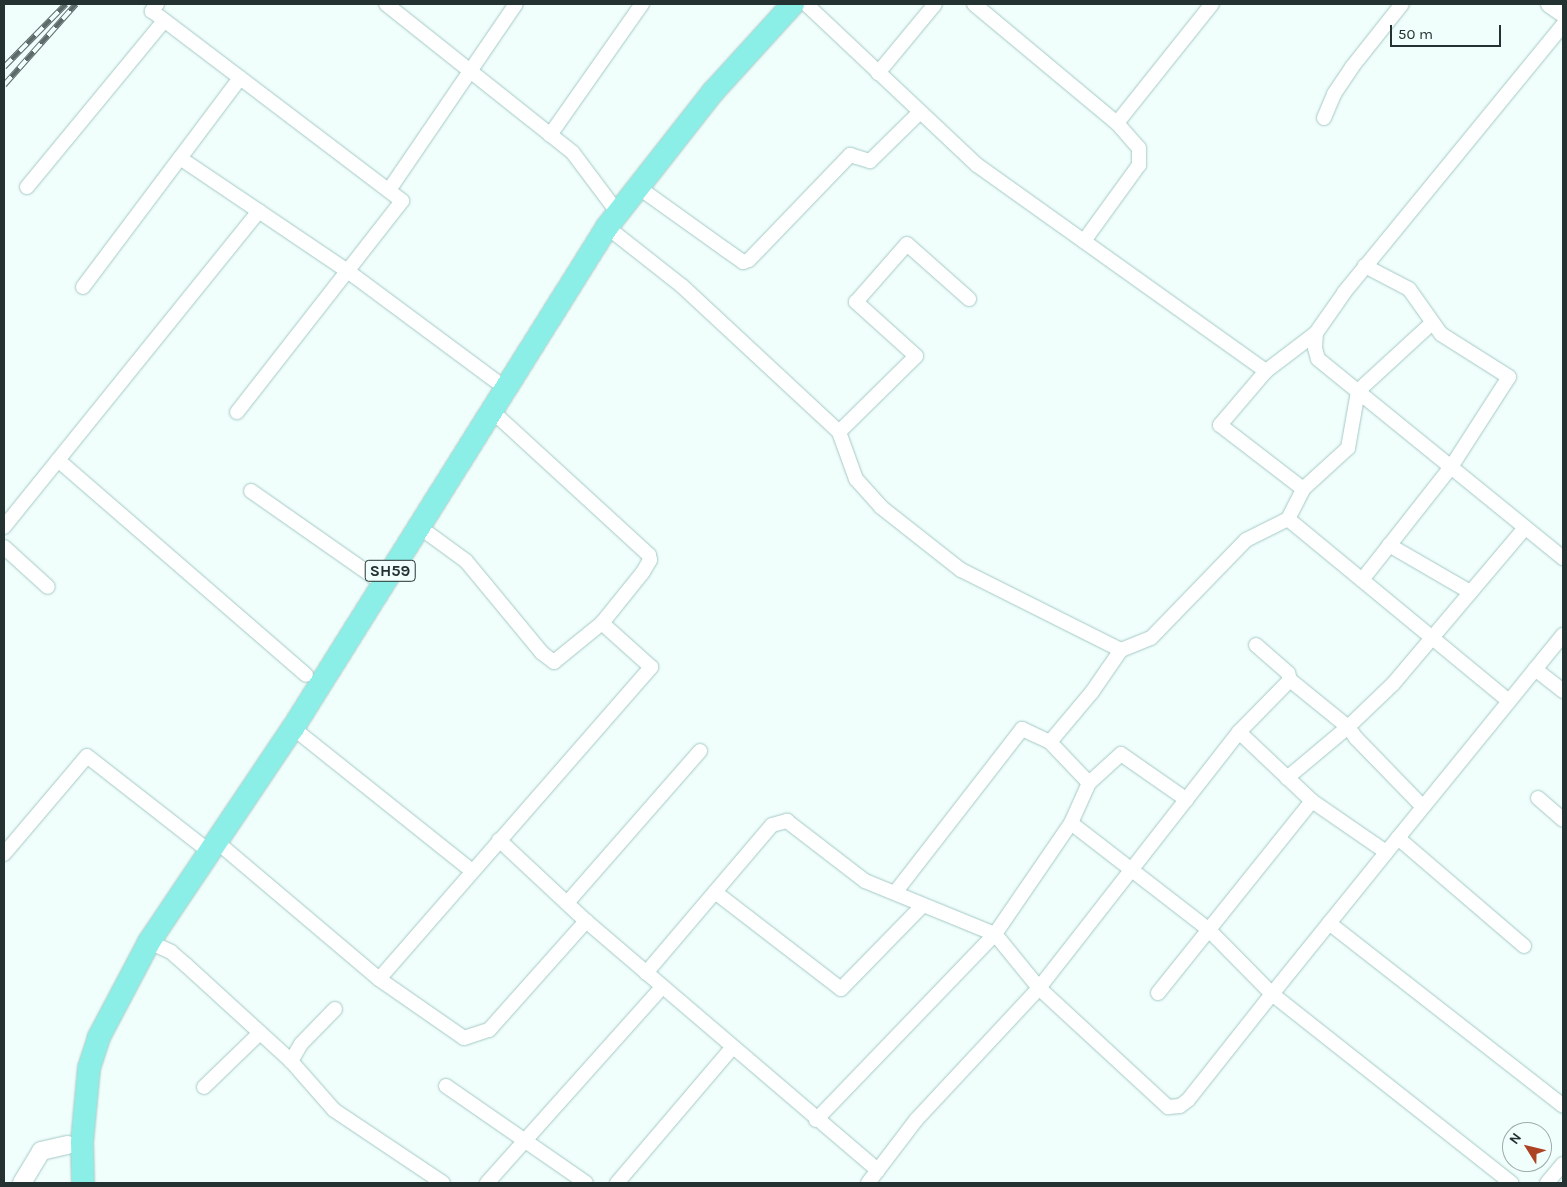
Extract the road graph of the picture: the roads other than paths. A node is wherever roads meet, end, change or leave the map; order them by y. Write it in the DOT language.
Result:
graph roads {
  1 [pos="157,4"];
  2 [pos="386,4"];
  3 [pos="516,4"];
  4 [pos="642,4"];
  5 [pos="774,4"];
  6 [pos="794,4"];
  7 [pos="806,4"];
  8 [pos="935,4"];
  9 [pos="974,4"];
  10 [pos="1212,4"];
  11 [pos="1402,4"];
  12 [pos="164,20"];
  13 [pos="1563,25"];
  14 [pos="470,70"];
  15 [pos="878,73"];
  16 [pos="240,78"];
  17 [pos="920,112"];
  18 [pos="1324,118"];
  19 [pos="1117,123"];
  20 [pos="550,135"];
  21 [pos="180,158"];
  22 [pos="638,187"];
  23 [pos="27,188"];
  24 [pos="389,190"];
  25 [pos="259,211"];
  26 [pos="612,214"];
  27 [pos="1084,241"];
  28 [pos="1365,266"];
  29 [pos="349,272"];
  30 [pos="83,287"];
  31 [pos="969,299"];
  32 [pos="1432,323"];
  33 [pos="1316,333"];
  34 [pos="1266,371"];
  35 [pos="500,384"];
  36 [pos="1358,391"];
  37 [pos="491,410"];
  38 [pos="237,412"];
  39 [pos="839,432"];
  40 [pos="58,460"];
  41 [pos="1451,467"];
  42 [pos="1303,489"];
  43 [pos="252,492"];
  44 [pos="1288,519"];
  45 [pos="418,526"];
  46 [pos="4,527"];
  47 [pos="1525,528"];
  48 [pos="1390,546"];
  49 [pos="4,547"];
  50 [pos="1563,558"];
  51 [pos="374,577"];
  52 [pos="1362,580"];
  53 [pos="48,587"];
  54 [pos="1470,592"];
  55 [pos="602,623"];
  56 [pos="1563,635"];
  57 [pos="1431,636"];
  58 [pos="1256,645"];
  59 [pos="1121,650"];
  60 [pos="1535,669"];
  61 [pos="306,675"];
  62 [pos="1290,680"];
  63 [pos="1563,691"];
  64 [pos="1509,701"];
  65 [pos="1348,727"];
  66 [pos="293,728"];
  67 [pos="1239,732"];
  68 [pos="1050,742"];
  69 [pos="700,751"];
  70 [pos="1287,778"];
  71 [pos="1089,783"];
  72 [pos="1538,798"];
  73 [pos="1187,800"];
  74 [pos="1312,801"];
  75 [pos="1423,807"];
  76 [pos="1563,820"];
  77 [pos="1072,823"];
  78 [pos="1398,838"];
  79 [pos="9,839"];
  80 [pos="499,840"];
  81 [pos="210,844"];
  82 [pos="1386,852"];
  83 [pos="4,854"];
  84 [pos="1134,869"];
  85 [pos="472,871"];
  86 [pos="715,892"];
  87 [pos="895,893"];
  88 [pos="567,903"];
  89 [pos="923,905"];
  90 [pos="586,921"];
  91 [pos="1329,922"];
  92 [pos="1207,928"];
  93 [pos="995,934"];
  94 [pos="149,942"];
  95 [pos="1524,946"];
  96 [pos="646,973"];
  97 [pos="380,979"];
  98 [pos="662,988"];
  99 [pos="1039,988"];
  100 [pos="1158,993"];
  101 [pos="1272,994"];
  102 [pos="335,1009"];
  103 [pos="260,1033"];
  104 [pos="732,1048"];
  105 [pos="290,1061"];
  106 [pos="446,1086"];
  107 [pos="204,1087"];
  108 [pos="1563,1106"];
  109 [pos="816,1120"];
  110 [pos="526,1141"];
  111 [pos="68,1145"];
  112 [pos="1563,1164"];
  113 [pos="878,1170"];
  114 [pos="22,1183"];
  115 [pos="70,1183"];
  116 [pos="83,1183"];
  117 [pos="443,1183"];
  118 [pos="487,1183"];
  119 [pos="586,1183"];
  120 [pos="617,1183"];
  121 [pos="868,1183"];
  122 [pos="1511,1183"];
  123 [pos="1547,1183"];
  1 -- 12 [label="street"];
  2 -- 14 [label="street"];
  3 -- 14 [label="street"];
  4 -- 20 [label="street"];
  5 -- 26 [label="main road"];
  6 -- 22 [label="main road, SH59"];
  7 -- 15 [label="street"];
  8 -- 15 [label="street"];
  9 -- 19 [label="street"];
  10 -- 19 [label="street"];
  11 -- 18 [label="street"];
  12 -- 16 [label="street"];
  12 -- 23 [label="street"];
  13 -- 28 [label="street"];
  14 -- 20 [label="street"];
  14 -- 24 [label="street"];
  15 -- 17 [label="street"];
  16 -- 21 [label="street"];
  16 -- 24 [label="street"];
  17 -- 22 [label="street"];
  17 -- 27 [label="street"];
  19 -- 27 [label="street"];
  20 -- 26 [label="street"];
  21 -- 25 [label="street"];
  21 -- 30 [label="street"];
  22 -- 26 [label="main road, SH59"];
  24 -- 29 [label="street"];
  25 -- 29 [label="street"];
  25 -- 40 [label="street"];
  26 -- 35 [label="main road, SH59"];
  26 -- 39 [label="street"];
  27 -- 34 [label="street"];
  28 -- 32 [label="street"];
  28 -- 33 [label="street"];
  29 -- 35 [label="street"];
  29 -- 38 [label="street"];
  31 -- 39 [label="street"];
  32 -- 36 [label="street"];
  32 -- 41 [label="street"];
  33 -- 34 [label="street"];
  33 -- 36 [label="street"];
  34 -- 42 [label="street"];
  35 -- 37 [label="main road, SH59"];
  35 -- 51 [label="main road"];
  36 -- 41 [label="street"];
  36 -- 42 [label="street"];
  37 -- 45 [label="main road, SH59"];
  37 -- 55 [label="street"];
  39 -- 59 [label="street"];
  40 -- 46 [label="street"];
  40 -- 61 [label="street"];
  41 -- 47 [label="street"];
  41 -- 48 [label="street"];
  42 -- 44 [label="street"];
  43 -- 51 [label="street"];
  44 -- 52 [label="street"];
  44 -- 59 [label="street"];
  45 -- 55 [label="street"];
  45 -- 66 [label="main road, SH59"];
  47 -- 50 [label="street"];
  47 -- 54 [label="street"];
  48 -- 52 [label="street"];
  48 -- 54 [label="street"];
  49 -- 53 [label="street"];
  51 -- 81 [label="main road"];
  52 -- 57 [label="street"];
  54 -- 57 [label="street"];
  55 -- 80 [label="street"];
  56 -- 60 [label="street"];
  57 -- 64 [label="street"];
  57 -- 65 [label="street"];
  58 -- 62 [label="street"];
  59 -- 68 [label="street"];
  60 -- 63 [label="street"];
  60 -- 64 [label="street"];
  62 -- 65 [label="street"];
  62 -- 67 [label="street"];
  64 -- 75 [label="street"];
  65 -- 70 [label="street"];
  65 -- 75 [label="street"];
  66 -- 81 [label="main road, SH59"];
  66 -- 85 [label="street"];
  67 -- 70 [label="street"];
  67 -- 73 [label="street"];
  68 -- 71 [label="street"];
  68 -- 87 [label="street"];
  69 -- 88 [label="street"];
  70 -- 74 [label="street"];
  71 -- 73 [label="street"];
  71 -- 77 [label="street"];
  72 -- 76 [label="street"];
  73 -- 84 [label="street"];
  74 -- 82 [label="street"];
  74 -- 92 [label="street"];
  75 -- 78 [label="street"];
  77 -- 84 [label="street"];
  77 -- 93 [label="street"];
  78 -- 82 [label="street"];
  78 -- 95 [label="street"];
  79 -- 81 [label="street"];
  79 -- 83 [label="street"];
  80 -- 85 [label="street"];
  80 -- 88 [label="street"];
  81 -- 94 [label="main road, SH59"];
  81 -- 97 [label="street"];
  81 -- 111 [label="main road"];
  82 -- 91 [label="street"];
  84 -- 92 [label="street"];
  84 -- 99 [label="street"];
  85 -- 97 [label="street"];
  86 -- 87 [label="street"];
  86 -- 89 [label="street"];
  86 -- 96 [label="street"];
  87 -- 89 [label="street"];
  88 -- 90 [label="street"];
  89 -- 93 [label="street"];
  90 -- 96 [label="street"];
  90 -- 97 [label="street"];
  91 -- 101 [label="street"];
  91 -- 108 [label="street"];
  92 -- 100 [label="street"];
  92 -- 101 [label="street"];
  93 -- 99 [label="street"];
  93 -- 109 [label="street"];
  94 -- 103 [label="street"];
  94 -- 116 [label="main road, SH59"];
  96 -- 98 [label="street"];
  98 -- 104 [label="street"];
  98 -- 110 [label="street"];
  99 -- 101 [label="street"];
  99 -- 113 [label="street"];
  101 -- 122 [label="street"];
  102 -- 105 [label="street"];
  103 -- 105 [label="street"];
  103 -- 107 [label="street"];
  104 -- 109 [label="street"];
  104 -- 120 [label="street"];
  105 -- 117 [label="street"];
  106 -- 110 [label="street"];
  109 -- 113 [label="street"];
  110 -- 118 [label="street"];
  110 -- 119 [label="street"];
  111 -- 114 [label="street"];
  111 -- 115 [label="main road"];
  112 -- 123 [label="street"];
  113 -- 121 [label="street"];
}
